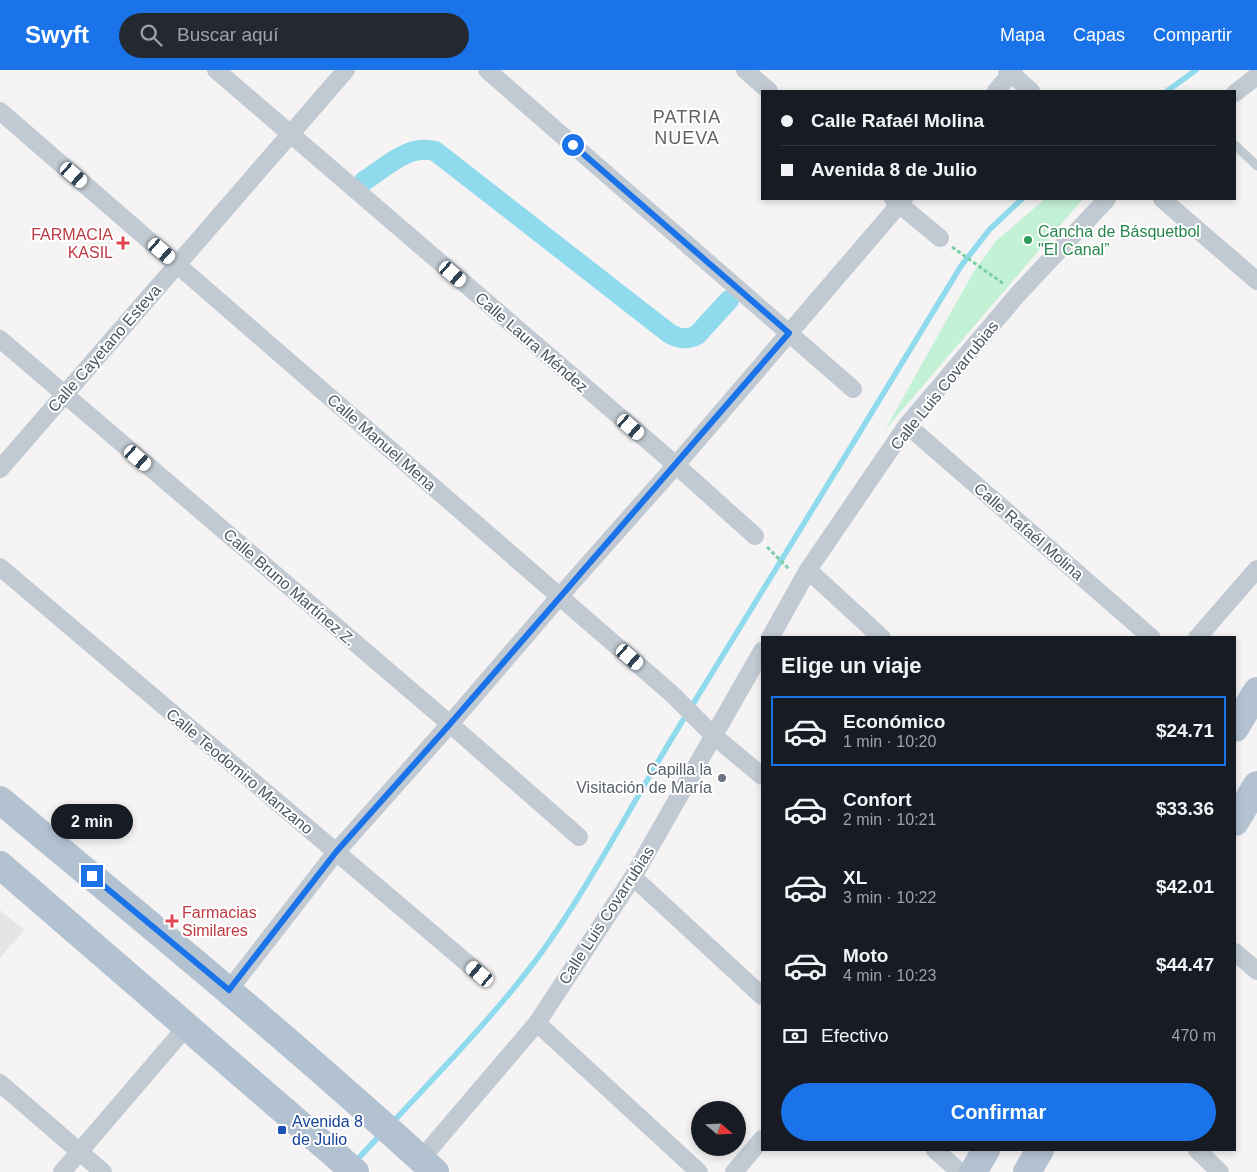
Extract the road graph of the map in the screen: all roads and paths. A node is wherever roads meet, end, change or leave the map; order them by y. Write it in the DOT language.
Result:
graph roads {
  1 [pos="216,70"];
  2 [pos="346,70"];
  3 [pos="487,70"];
  4 [pos="745,70"];
  5 [pos="1010,71"];
  6 [pos="1257,76"];
  7 [pos="768,90"];
  8 [pos="997,90"];
  9 [pos="1030,90"];
  10 [pos="1236,92"];
  11 [pos="0,111"];
  12 [pos="290,133"];
  13 [pos="1236,146"];
  14 [pos="1257,166"];
  15 [pos="1106,200"];
  16 [pos="1163,200"];
  17 [pos="899,201"];
  18 [pos="940,238"];
  19 [pos="956,250"];
  20 [pos="177,264"];
  21 [pos="1257,281"];
  22 [pos="1018,294"];
  23 [pos="789,333"];
  24 [pos="0,339"];
  25 [pos="853,389"];
  26 [pos="64,394"];
  27 [pos="907,425"];
  28 [pos="676,465"];
  29 [pos="0,469"];
  30 [pos="755,536"];
  31 [pos="773,552"];
  32 [pos="787,566"];
  33 [pos="0,567"];
  34 [pos="1257,569"];
  35 [pos="808,570"];
  36 [pos="560,596"];
  37 [pos="771,636"];
  38 [pos="880,636"];
  39 [pos="1150,636"];
  40 [pos="1199,636"];
  41 [pos="761,653"];
  42 [pos="1257,691"];
  43 [pos="1237,720"];
  44 [pos="450,724"];
  45 [pos="712,733"];
  46 [pos="761,775"];
  47 [pos="1257,785"];
  48 [pos="0,800"];
  49 [pos="1236,820"];
  50 [pos="579,836"];
  51 [pos="336,852"];
  52 [pos="0,865"];
  53 [pos="633,877"];
  54 [pos="1236,953"];
  55 [pos="1257,971"];
  56 [pos="480,974"];
  57 [pos="229,990"];
  58 [pos="761,995"];
  59 [pos="537,1023"];
  60 [pos="187,1026"];
  61 [pos="0,1083"];
  62 [pos="761,1140"];
  63 [pos="80,1151"];
  64 [pos="936,1151"];
  65 [pos="985,1151"];
  66 [pos="1039,1151"];
  67 [pos="1197,1151"];
  68 [pos="419,1158"];
  69 [pos="62,1172"];
  70 [pos="103,1172"];
  71 [pos="355,1172"];
  72 [pos="699,1172"];
  73 [pos="734,1172"];
  74 [pos="960,1172"];
  75 [pos="973,1172"];
  76 [pos="1027,1172"];
  77 [pos="1220,1172"];
  1 -- 12 [label="street, Calle Laura Méndez"];
  2 -- 12 [label="street, Calle Cayetano Esteva"];
  3 -- 23 [label="street"];
  4 -- 7 [label="street"];
  5 -- 8 [label="street"];
  5 -- 9 [label="street"];
  6 -- 10 [label="street"];
  11 -- 20 [label="street, Calle Manuel Mena"];
  12 -- 20 [label="street, Calle Cayetano Esteva"];
  12 -- 28 [label="street, Calle Laura Méndez"];
  13 -- 14 [label="lane"];
  15 -- 22 [label="street, Calle Luis Covarrubias"];
  16 -- 21 [label="street"];
  17 -- 18 [label="street"];
  17 -- 23 [label="street"];
  19 -- 22 [label="path"];
  20 -- 26 [label="street, Calle Cayetano Esteva"];
  20 -- 36 [label="street, Calle Manuel Mena"];
  22 -- 27 [label="street, Calle Luis Covarrubias"];
  23 -- 25 [label="street"];
  23 -- 28 [label="street"];
  24 -- 26 [label="street, Calle Bruno Martínez Z."];
  26 -- 29 [label="street, Calle Cayetano Esteva"];
  26 -- 44 [label="street, Calle Bruno Martínez Z."];
  27 -- 35 [label="street, Calle Luis Covarrubias"];
  27 -- 39 [label="street, Calle Rafaél Molina"];
  28 -- 30 [label="street, Calle Laura Méndez"];
  28 -- 36 [label="street"];
  31 -- 32 [label="path"];
  33 -- 51 [label="street, Calle Teodomiro Manzano"];
  34 -- 40 [label="street"];
  35 -- 37 [label="street, Calle Luis Covarrubias"];
  35 -- 38 [label="street"];
  36 -- 44 [label="street"];
  36 -- 45 [label="street, Calle Manuel Mena"];
  41 -- 45 [label="street, Calle Luis Covarrubias"];
  42 -- 43 [label="main road"];
  44 -- 50 [label="street, Calle Bruno Martínez Z."];
  44 -- 51 [label="street"];
  45 -- 46 [label="street, Calle Manuel Mena"];
  45 -- 53 [label="street, Calle Luis Covarrubias"];
  47 -- 49 [label="main road"];
  48 -- 57 [label="main road"];
  51 -- 56 [label="street, Calle Teodomiro Manzano"];
  51 -- 57 [label="street"];
  52 -- 60 [label="main road"];
  53 -- 58 [label="street"];
  53 -- 59 [label="street, Calle Luis Covarrubias"];
  54 -- 55 [label="street"];
  57 -- 68 [label="main road"];
  59 -- 68 [label="street, Calle Luis Covarrubias"];
  59 -- 72 [label="street"];
  60 -- 63 [label="street"];
  60 -- 71 [label="main road"];
  61 -- 63 [label="street"];
  62 -- 73 [label="street"];
  63 -- 69 [label="street"];
  63 -- 70 [label="street"];
  64 -- 74 [label="street"];
  65 -- 75 [label="main road"];
  66 -- 76 [label="main road"];
  67 -- 77 [label="street"];
}
